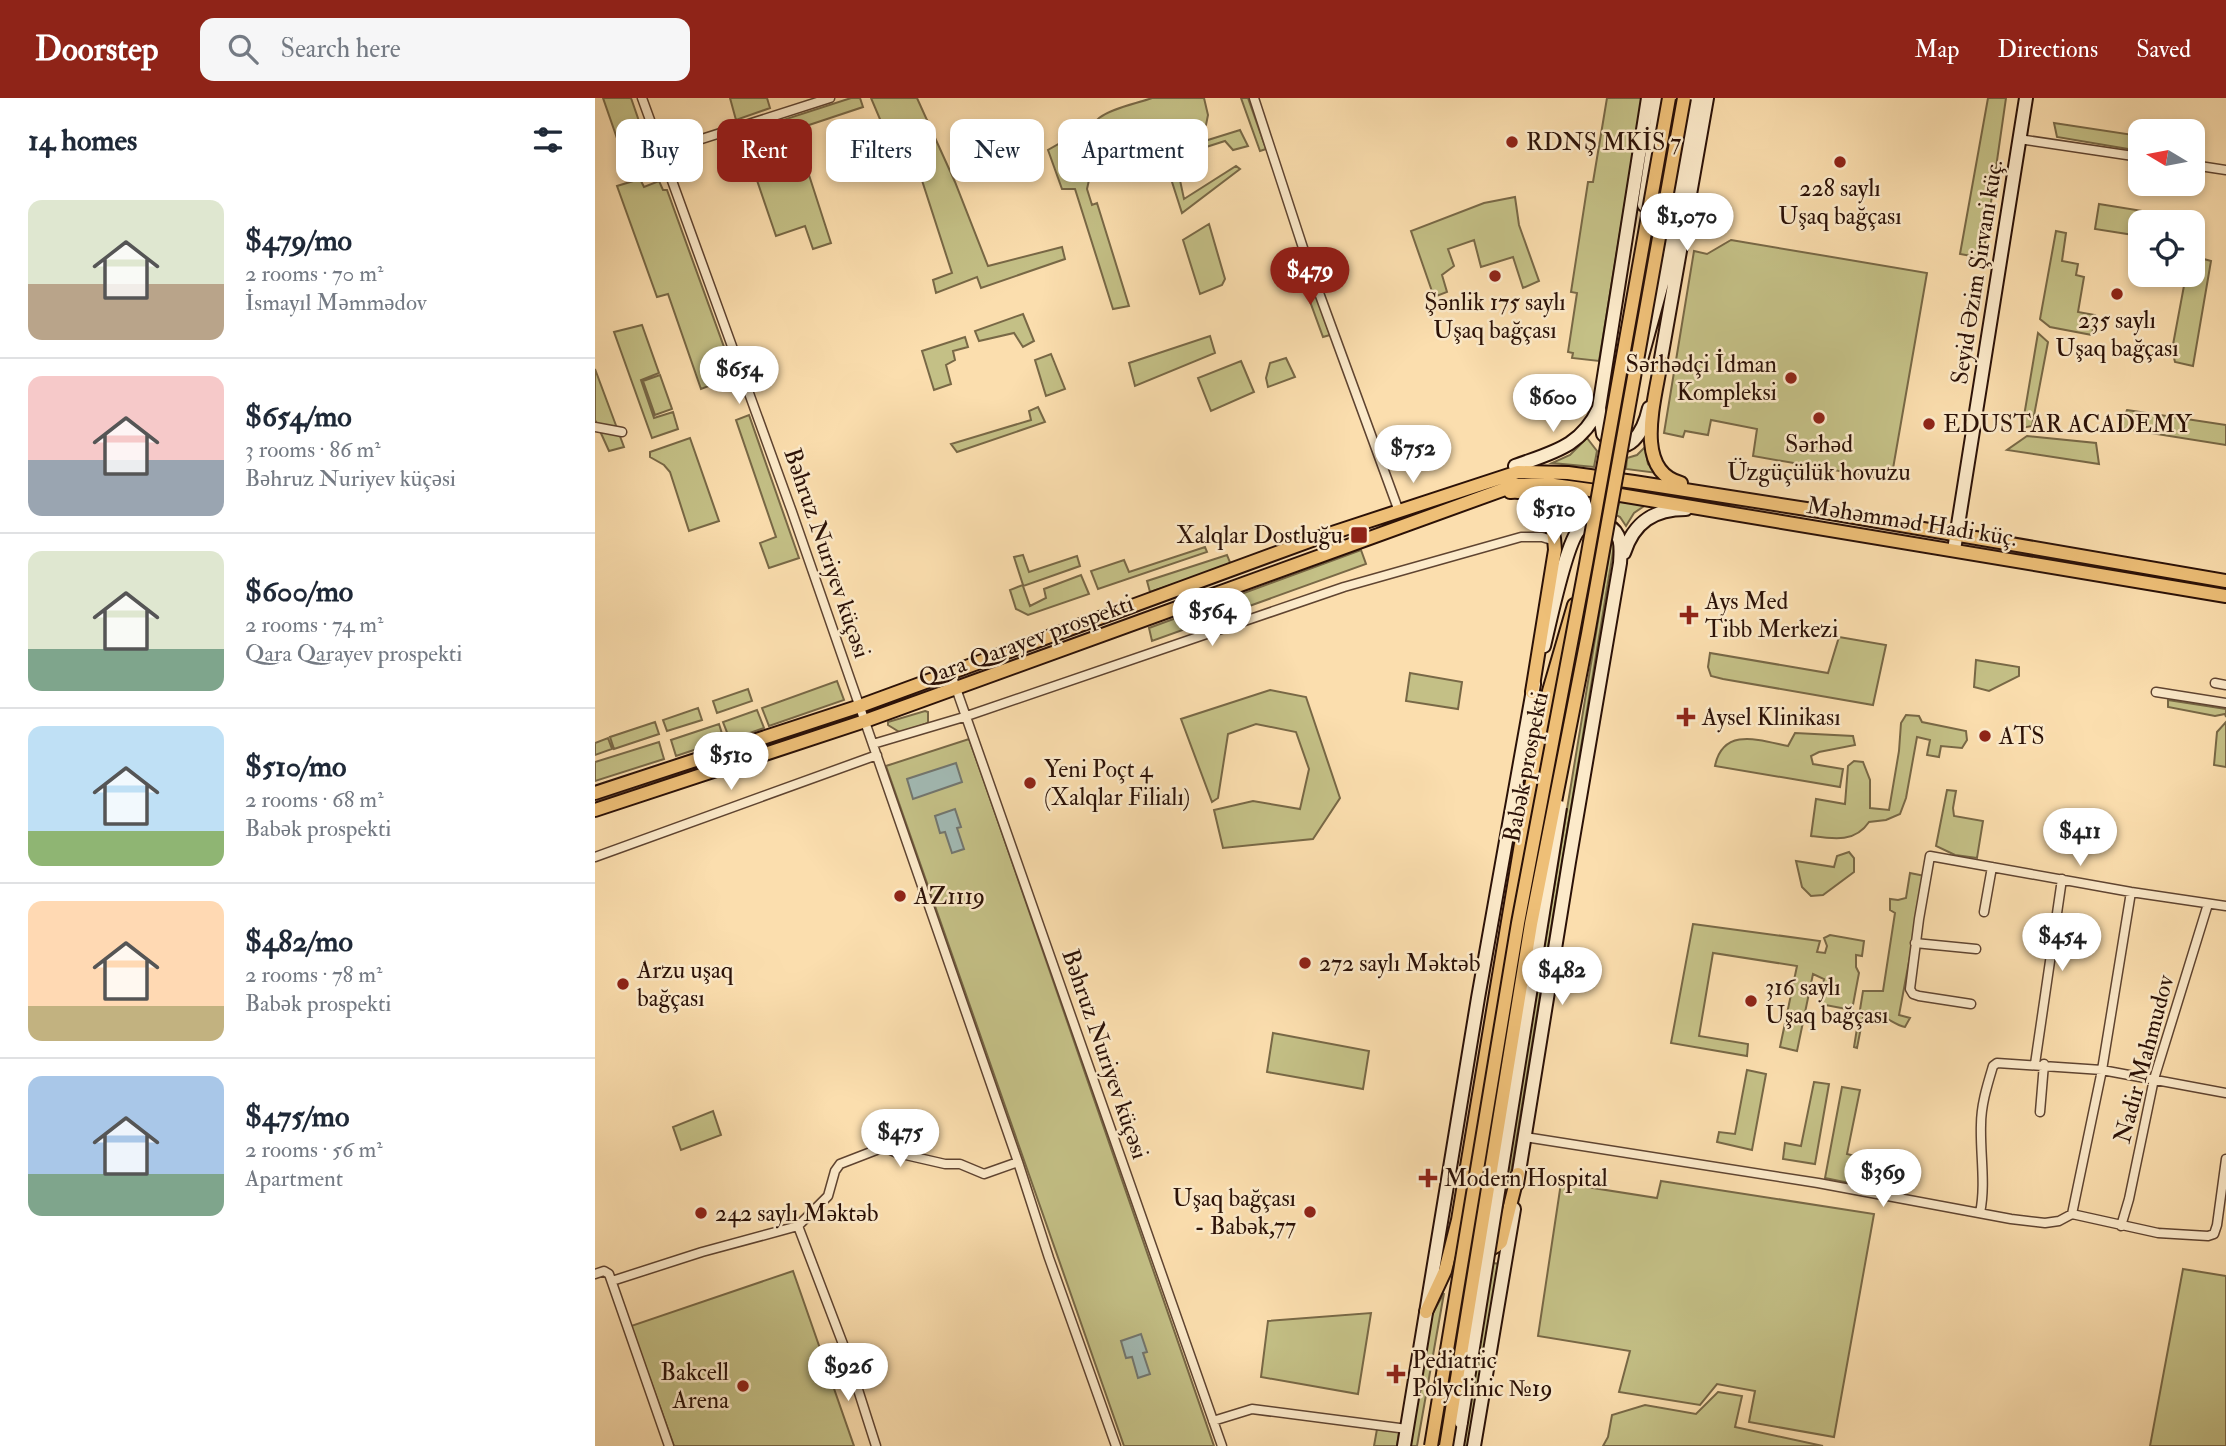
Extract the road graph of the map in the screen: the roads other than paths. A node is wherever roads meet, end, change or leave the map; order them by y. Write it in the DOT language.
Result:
graph roads {
  1 [pos="642,98"];
  2 [pos="830,98"];
  3 [pos="1254,98"];
  4 [pos="1648,98"];
  5 [pos="1660,98"];
  6 [pos="1669,98"];
  7 [pos="1684,98"];
  8 [pos="1696,98"];
  9 [pos="1707,98"];
  10 [pos="2026,98"];
  11 [pos="649,119"];
  12 [pos="703,139"];
  13 [pos="2019,139"];
  14 [pos="2128,155"];
  15 [pos="2205,167"];
  16 [pos="2226,170"];
  17 [pos="672,182"];
  18 [pos="1661,361"];
  19 [pos="1616,395"];
  20 [pos="1630,398"];
  21 [pos="1599,408"];
  22 [pos="595,427"];
  23 [pos="622,432"];
  24 [pos="1515,466"];
  25 [pos="1589,476"];
  26 [pos="1473,481"];
  27 [pos="1685,484"];
  28 [pos="1590,490"];
  29 [pos="1435,499"];
  30 [pos="1397,506"];
  31 [pos="1453,509"];
  32 [pos="1709,509"];
  33 [pos="1819,511"];
  34 [pos="1367,522"];
  35 [pos="1957,535"];
  36 [pos="1555,541"];
  37 [pos="1954,550"];
  38 [pos="1620,563"];
  39 [pos="1586,564"];
  40 [pos="2226,581"];
  41 [pos="2226,596"];
  42 [pos="1588,634"];
  43 [pos="951,674"];
  44 [pos="2214,683"];
  45 [pos="2226,685"];
  46 [pos="956,689"];
  47 [pos="1532,692"];
  48 [pos="2156,692"];
  49 [pos="2226,703"];
  50 [pos="860,706"];
  51 [pos="964,717"];
  52 [pos="865,721"];
  53 [pos="873,744"];
  54 [pos="877,755"];
  55 [pos="595,793"];
  56 [pos="595,810"];
  57 [pos="595,857"];
  58 [pos="1992,867"];
  59 [pos="2062,879"];
  60 [pos="2131,892"];
  61 [pos="2208,904"];
  62 [pos="2226,906"];
  63 [pos="1984,912"];
  64 [pos="1916,943"];
  65 [pos="1976,948"];
  66 [pos="1971,1004"];
  67 [pos="2040,1064"];
  68 [pos="2102,1070"];
  69 [pos="2154,1079"];
  70 [pos="2226,1093"];
  71 [pos="2040,1112"];
  72 [pos="1525,1137"];
  73 [pos="2226,1159"];
  74 [pos="1019,1162"];
  75 [pos="1518,1174"];
  76 [pos="1980,1213"];
  77 [pos="2072,1214"];
  78 [pos="1458,1220"];
  79 [pos="798,1226"];
  80 [pos="2121,1226"];
  81 [pos="595,1274"];
  82 [pos="612,1281"];
  83 [pos="1426,1312"];
  84 [pos="1213,1421"];
  85 [pos="1407,1429"];
  86 [pos="669,1446"];
  87 [pos="876,1446"];
  88 [pos="1116,1446"];
  89 [pos="1222,1446"];
  90 [pos="1404,1446"];
  91 [pos="1431,1446"];
  92 [pos="1446,1446"];
  93 [pos="1457,1446"];
  94 [pos="1474,1446"];
  1 -- 11 [label="street, Bəhruz Nuriyev küçəsi"];
  2 -- 12 [label="street"];
  3 -- 30 [label="street"];
  4 -- 21 [label="main road"];
  5 -- 19 [label="main road, bridge"];
  6 -- 19 [label="main road, Babək prospekti, bridge"];
  7 -- 20 [label="main road, Babək prospekti, bridge"];
  8 -- 20 [label="main road, bridge"];
  9 -- 18 [label="main road"];
  10 -- 13 [label="main road, Seyid Əzim Şirvani küç."];
  13 -- 14 [label="street"];
  13 -- 35 [label="main road, Seyid Əzim Şirvani küç."];
  15 -- 16 [label="street"];
  17 -- 50 [label="street, Bəhruz Nuriyev küçəsi"];
  18 -- 21 [label="main road"];
  18 -- 27 [label="main road"];
  19 -- 39 [label="main road, Babək prospekti, bridge"];
  20 -- 42 [label="main road, Babək prospekti, bridge"];
  21 -- 24 [label="main road"];
  22 -- 23 [label="street"];
  24 -- 26 [label="main road"];
  24 -- 27 [label="main road"];
  25 -- 29 [label="main road, Qara Qarayev prospekti"];
  25 -- 33 [label="main road, Məhəmməd Hadi küç."];
  26 -- 29 [label="main road"];
  26 -- 30 [label="street"];
  27 -- 33 [label="main road"];
  28 -- 31 [label="main road, Qara Qarayev prospekti"];
  28 -- 32 [label="main road, Məhəmməd Hadi küç."];
  29 -- 34 [label="main road, Qara Qarayev prospekti"];
  30 -- 34 [label="street"];
  31 -- 36 [label="main road"];
  31 -- 46 [label="main road, Qara Qarayev prospekti"];
  32 -- 37 [label="main road, Məhəmməd Hadi küç."];
  32 -- 38 [label="main road"];
  33 -- 35 [label="main road, Məhəmməd Hadi küç."];
  34 -- 43 [label="main road, Qara Qarayev prospekti"];
  35 -- 37 [label="main road, Seyid Əzim Şirvani küç."];
  35 -- 40 [label="main road, Məhəmməd Hadi küç."];
  36 -- 47 [label="main road"];
  36 -- 51 [label="street"];
  37 -- 41 [label="main road, Məhəmməd Hadi küç."];
  38 -- 47 [label="main road, Babək prospekti"];
  38 -- 72 [label="main road"];
  39 -- 78 [label="main road, bridge"];
  39 -- 91 [label="main road, Babək prospekti, bridge"];
  42 -- 92 [label="main road, Babək prospekti, bridge"];
  42 -- 93 [label="main road, bridge"];
  43 -- 46 [label="street, Bəhruz Nuriyev küçəsi"];
  43 -- 50 [label="main road, Qara Qarayev prospekti"];
  44 -- 45 [label="street"];
  46 -- 51 [label="street, Bəhruz Nuriyev küçəsi"];
  46 -- 52 [label="main road, Qara Qarayev prospekti"];
  47 -- 83 [label="main road, Babək prospekti"];
  48 -- 49 [label="street"];
  50 -- 52 [label="street, Bəhruz Nuriyev küçəsi"];
  50 -- 55 [label="main road, Qara Qarayev prospekti"];
  51 -- 53 [label="street"];
  51 -- 84 [label="street, Bəhruz Nuriyev küçəsi"];
  52 -- 53 [label="street"];
  52 -- 56 [label="main road, Qara Qarayev prospekti"];
  53 -- 54 [label="street"];
  54 -- 57 [label="street"];
  54 -- 74 [label="street"];
  58 -- 59 [label="street"];
  58 -- 63 [label="street"];
  58 -- 64 [label="street"];
  59 -- 60 [label="street"];
  59 -- 67 [label="street"];
  60 -- 61 [label="street"];
  60 -- 68 [label="street"];
  61 -- 62 [label="street"];
  61 -- 69 [label="street, Nadir Mahmudov"];
  64 -- 65 [label="street"];
  64 -- 66 [label="street"];
  67 -- 68 [label="street"];
  67 -- 71 [label="street"];
  67 -- 76 [label="street"];
  68 -- 69 [label="street"];
  68 -- 77 [label="street"];
  69 -- 70 [label="street"];
  69 -- 80 [label="street, Nadir Mahmudov"];
  72 -- 75 [label="main road"];
  72 -- 76 [label="street"];
  73 -- 80 [label="street"];
  74 -- 79 [label="street"];
  74 -- 88 [label="street"];
  75 -- 78 [label="main road"];
  75 -- 94 [label="main road"];
  76 -- 77 [label="street"];
  77 -- 80 [label="street"];
  78 -- 83 [label="main road"];
  79 -- 82 [label="street"];
  79 -- 87 [label="street"];
  81 -- 82 [label="street"];
  82 -- 86 [label="street"];
  83 -- 85 [label="main road, Babək prospekti"];
  84 -- 85 [label="street"];
  84 -- 89 [label="street, Bəhruz Nuriyev küçəsi"];
  85 -- 90 [label="main road, Babək prospekti"];
}
